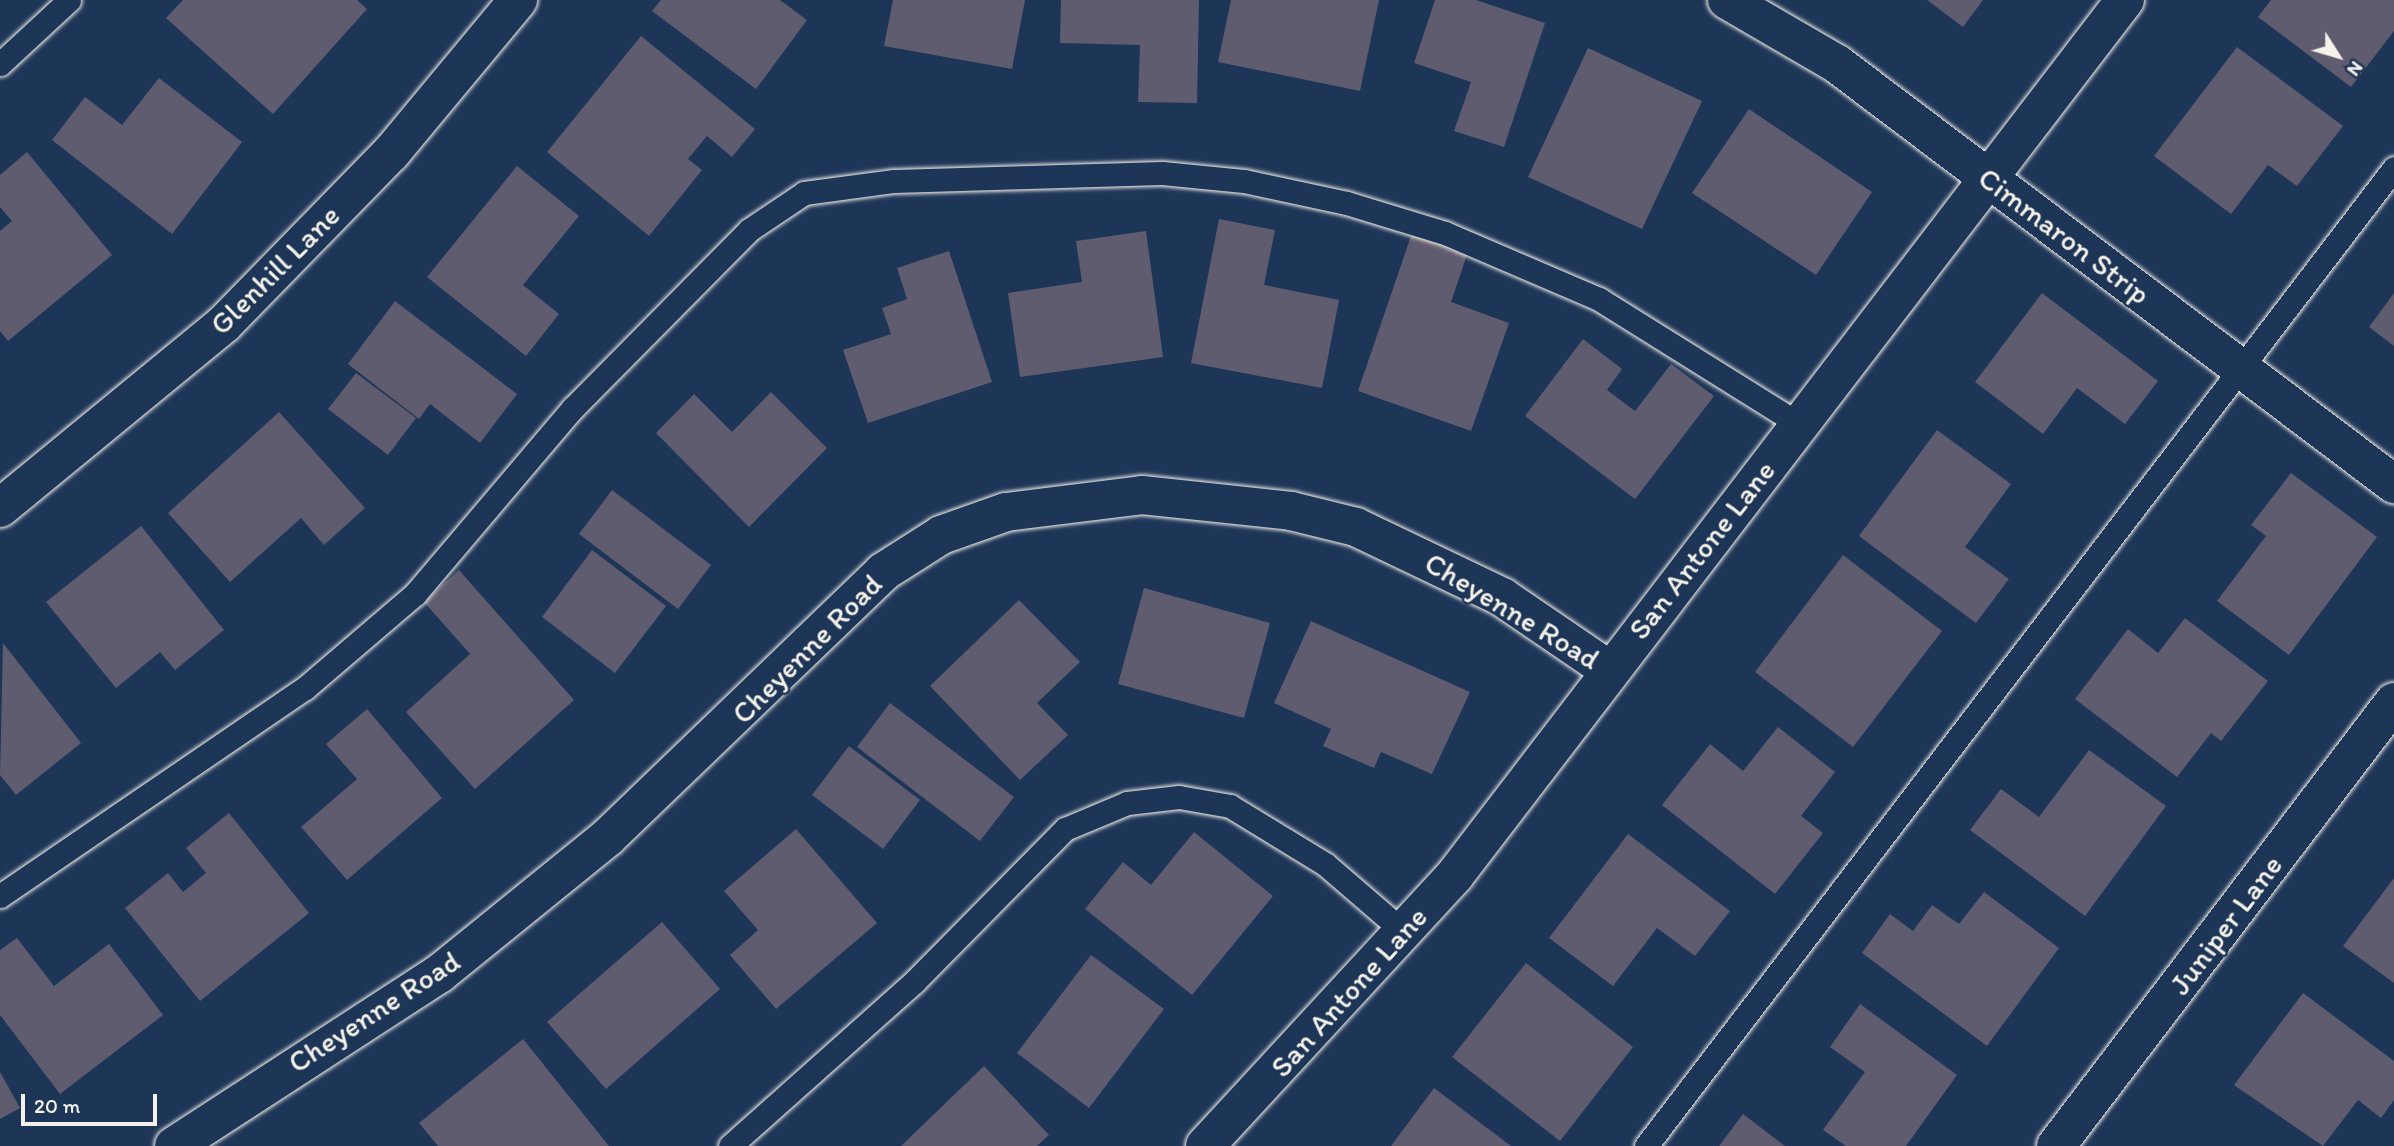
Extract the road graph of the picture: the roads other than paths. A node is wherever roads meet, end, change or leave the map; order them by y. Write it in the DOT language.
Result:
graph roads {
  1 [pos="69,0"];
  2 [pos="518,0"];
  3 [pos="1727,0"];
  4 [pos="2125,0"];
  5 [pos="0,64"];
  6 [pos="2394,168"];
  7 [pos="1988,179"];
  8 [pos="2242,370"];
  9 [pos="1799,424"];
  10 [pos="2394,484"];
  11 [pos="0,508"];
  12 [pos="1609,670"];
  13 [pos="2394,702"];
  14 [pos="0,896"];
  15 [pos="1403,931"];
  16 [pos="174,1146"];
  17 [pos="730,1146"];
  18 [pos="1205,1146"];
  19 [pos="1646,1146"];
  20 [pos="2056,1146"];
  1 -- 5 [label="lane"];
  2 -- 11 [label="street, Glenhill Lane"];
  3 -- 7 [label="street, Cimmaron Strip"];
  4 -- 7 [label="street, San Antone Lane"];
  6 -- 8 [label="lane"];
  7 -- 8 [label="street, Cimmaron Strip"];
  7 -- 9 [label="street, San Antone Lane"];
  8 -- 10 [label="street, Cimmaron Strip"];
  8 -- 19 [label="lane"];
  9 -- 12 [label="street, San Antone Lane"];
  9 -- 14 [label="lane"];
  12 -- 15 [label="street, San Antone Lane"];
  12 -- 16 [label="street, Cheyenne Road"];
  13 -- 20 [label="street, Juniper Lane"];
  15 -- 17 [label="lane"];
  15 -- 18 [label="street, San Antone Lane"];
}
